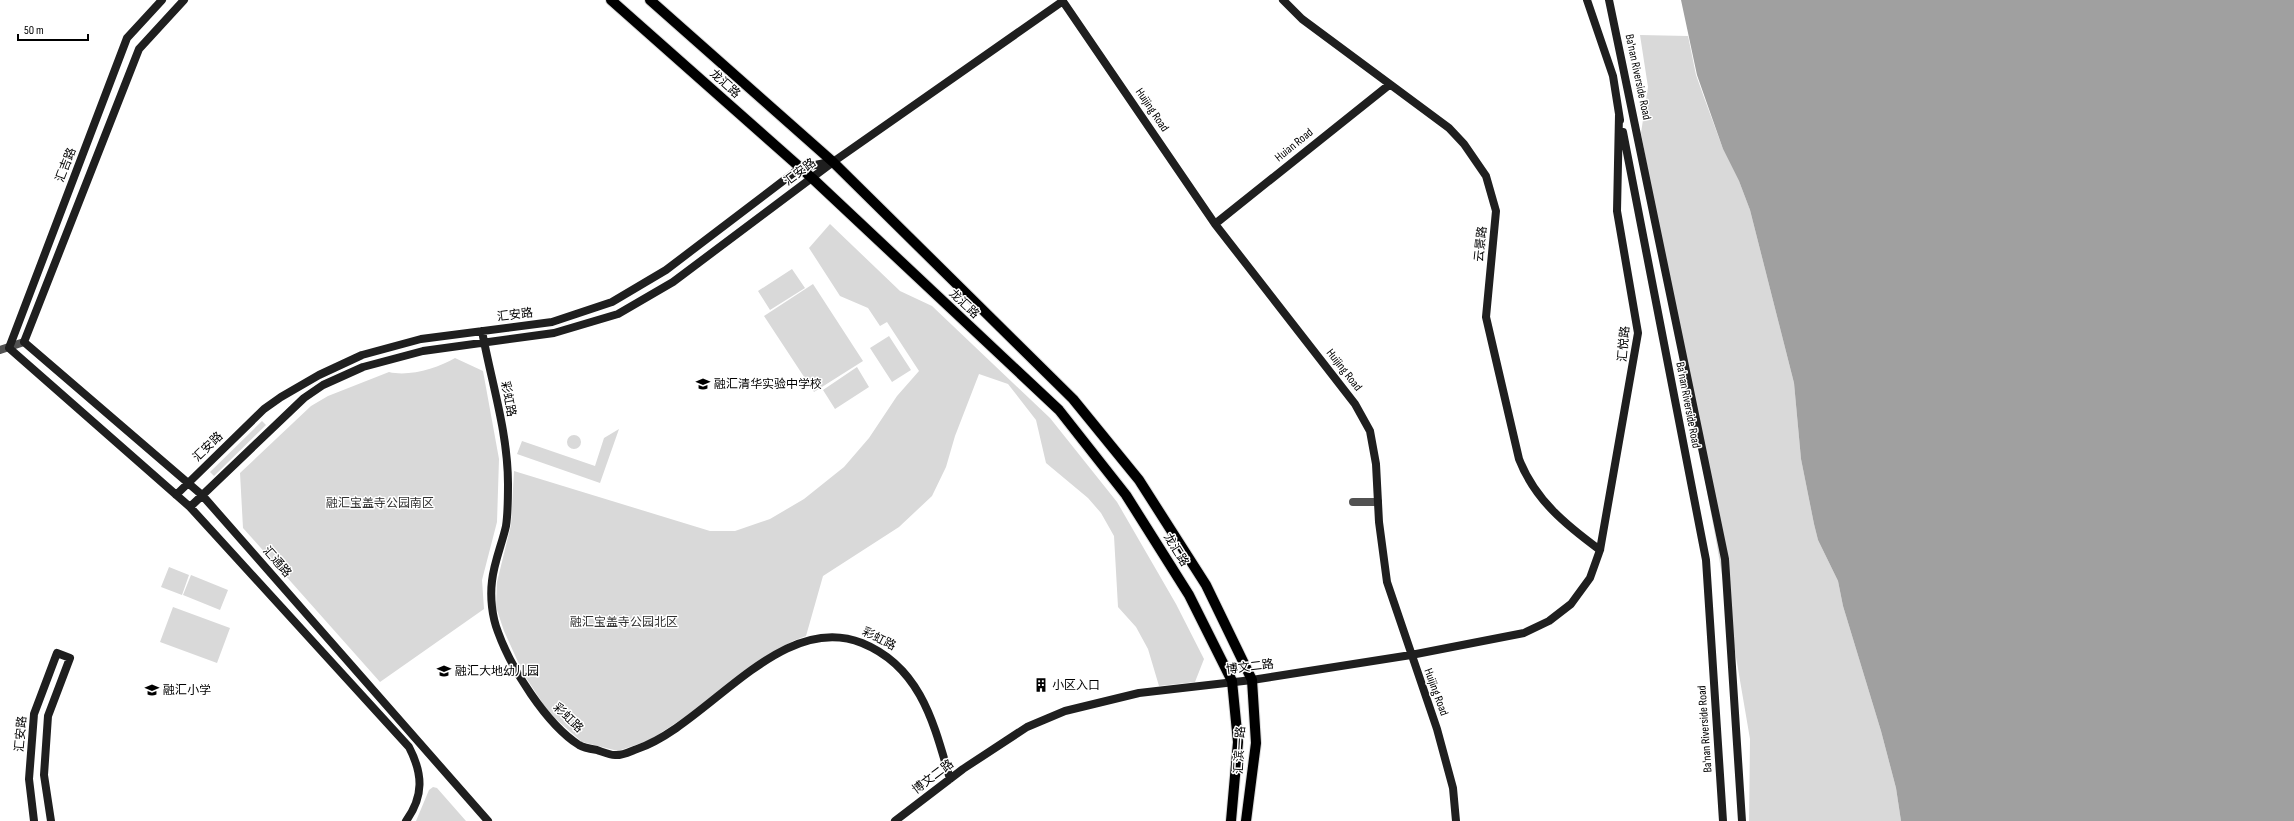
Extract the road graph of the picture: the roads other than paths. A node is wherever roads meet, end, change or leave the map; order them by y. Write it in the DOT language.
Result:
graph roads {
  1 [pos="162,0"];
  2 [pos="184,0"];
  3 [pos="611,0"];
  4 [pos="650,0"];
  5 [pos="1062,0"];
  6 [pos="1283,0"];
  7 [pos="1587,0"];
  8 [pos="1609,0"];
  9 [pos="1389,85"];
  10 [pos="1619,115"];
  11 [pos="833,162"];
  12 [pos="800,168"];
  13 [pos="812,178"];
  14 [pos="1215,224"];
  15 [pos="482,331"];
  16 [pos="24,342"];
  17 [pos="484,342"];
  18 [pos="9,348"];
  19 [pos="0,350"];
  20 [pos="188,483"];
  21 [pos="176,495"];
  22 [pos="202,495"];
  23 [pos="1352,502"];
  24 [pos="1378,502"];
  25 [pos="190,507"];
  26 [pos="1600,550"];
  27 [pos="1411,655"];
  28 [pos="1252,680"];
  29 [pos="1232,681"];
  30 [pos="950,779"];
  31 [pos="34,821"];
  32 [pos="51,821"];
  33 [pos="406,821"];
  34 [pos="488,821"];
  35 [pos="895,821"];
  36 [pos="1231,821"];
  37 [pos="1246,821"];
  38 [pos="1456,821"];
  39 [pos="1723,821"];
  40 [pos="1742,821"];
  1 -- 18 [label="street, 汇吉路"];
  2 -- 16 [label="street"];
  3 -- 12 [label="main road, 龙汇路"];
  4 -- 11 [label="main road, 龙汇路"];
  5 -- 11 [label="street"];
  5 -- 14 [label="street, Huijing Road"];
  6 -- 9 [label="street, 云景路"];
  7 -- 10 [label="street, Ba'nan Riverside Road"];
  8 -- 40 [label="street, Ba'nan Riverside Road"];
  9 -- 14 [label="street, Huian Road"];
  9 -- 26 [label="street, 云景路"];
  10 -- 26 [label="street, 汇悦路"];
  10 -- 39 [label="street, Ba'nan Riverside Road"];
  11 -- 12 [label="street, 汇安路"];
  11 -- 13 [label="street, 汇安路"];
  11 -- 28 [label="main road, 龙汇路"];
  12 -- 13 [label="main road, 龙汇路"];
  12 -- 15 [label="street, 汇安路"];
  13 -- 17 [label="street, 汇安路"];
  13 -- 29 [label="main road, 龙汇路"];
  14 -- 24 [label="street, Huijing Road"];
  15 -- 17 [label="street, 彩虹路"];
  15 -- 20 [label="street, 汇安路"];
  16 -- 18 [label="street"];
  16 -- 20 [label="street, 汇通路"];
  17 -- 22 [label="street, 汇安路"];
  17 -- 30 [label="street, 彩虹路"];
  18 -- 19 [label="street"];
  18 -- 21 [label="street"];
  20 -- 21 [label="street, 汇安路"];
  20 -- 22 [label="street, 汇通路"];
  21 -- 25 [label="street"];
  22 -- 25 [label="street, 汇安路"];
  22 -- 34 [label="street, 汇通路"];
  23 -- 24 [label="street"];
  24 -- 27 [label="street, Huijing Road"];
  25 -- 33 [label="street"];
  26 -- 27 [label="street, 博文二路"];
  27 -- 28 [label="street, 博文二路"];
  27 -- 38 [label="street, Huijing Road"];
  28 -- 29 [label="street, 博文二路"];
  28 -- 37 [label="main road, 汇滨一路"];
  29 -- 30 [label="street, 博文二路"];
  29 -- 36 [label="main road, 汇滨一路"];
  30 -- 35 [label="street, 博文二路"];
  31 -- 32 [label="street, 汇安路"];
}
